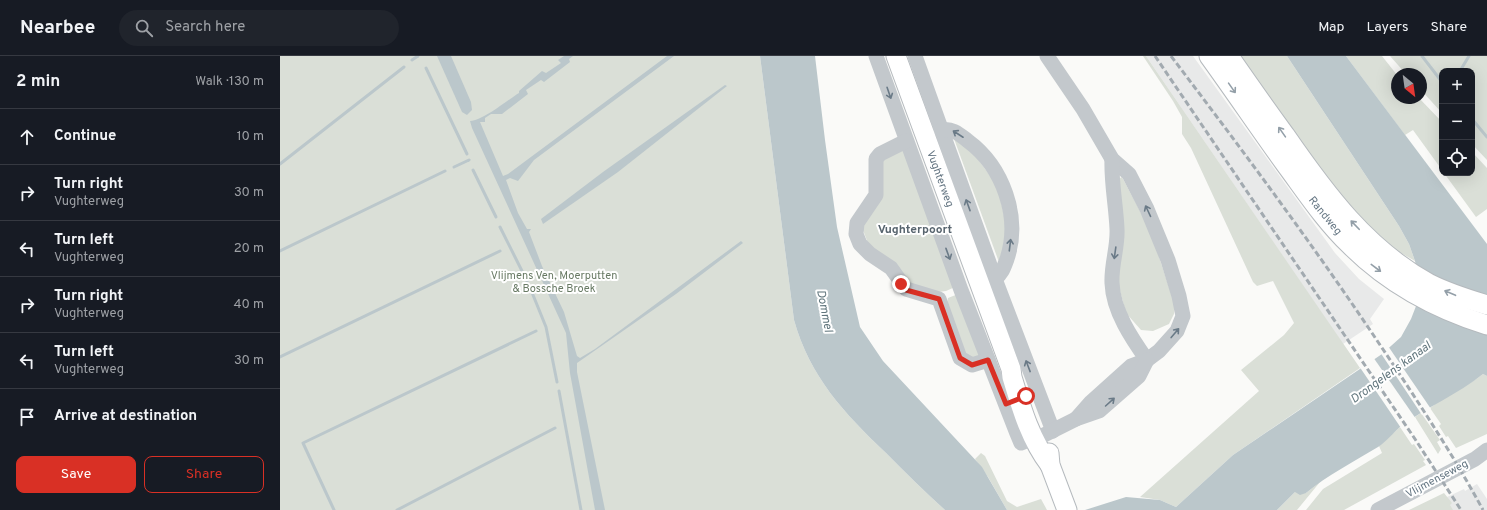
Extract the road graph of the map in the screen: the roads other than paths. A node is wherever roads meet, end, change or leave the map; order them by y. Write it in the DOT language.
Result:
graph roads {
  1 [pos="876,56"];
  2 [pos="896,56"];
  3 [pos="915,56"];
  4 [pos="1034,56"];
  5 [pos="1209,56"];
  6 [pos="1228,56"];
  7 [pos="1049,59"];
  8 [pos="941,130"];
  9 [pos="906,141"];
  10 [pos="1112,159"];
  11 [pos="995,279"];
  12 [pos="961,290"];
  13 [pos="939,299"];
  14 [pos="1487,305"];
  15 [pos="1487,325"];
  16 [pos="988,360"];
  17 [pos="1147,360"];
  18 [pos="1017,400"];
  19 [pos="1038,437"];
  20 [pos="1483,455"];
  21 [pos="1065,505"];
  22 [pos="1378,510"];
  1 -- 9 [label="street, Vughterweg, one-way"];
  2 -- 18 [label="main road, Vughterweg"];
  3 -- 8 [label="street, Vughterweg"];
  4 -- 7 [label="street"];
  5 -- 15 [label="main road, Randweg, one-way"];
  14 -- 6 [label="main road, Randweg, one-way"];
  7 -- 10 [label="street"];
  11 -- 8 [label="street, Vughterweg, one-way"];
  11 -- 8 [label="street, one-way"];
  9 -- 12 [label="street, Vughterweg, one-way"];
  9 -- 13 [label="street"];
  10 -- 17 [label="street, one-way"];
  17 -- 10 [label="street, one-way"];
  19 -- 11 [label="street, Vughterweg, one-way"];
  12 -- 13 [label="street"];
  12 -- 16 [label="street, Vughterweg"];
  13 -- 16 [label="street"];
  16 -- 18 [label="street, Vughterweg"];
  17 -- 19 [label="street"];
  18 -- 19 [label="main road, Vughterweg"];
  19 -- 21 [label="main road, Vughterweg"];
  20 -- 22 [label="street, Vlijmenseweg"];
}
